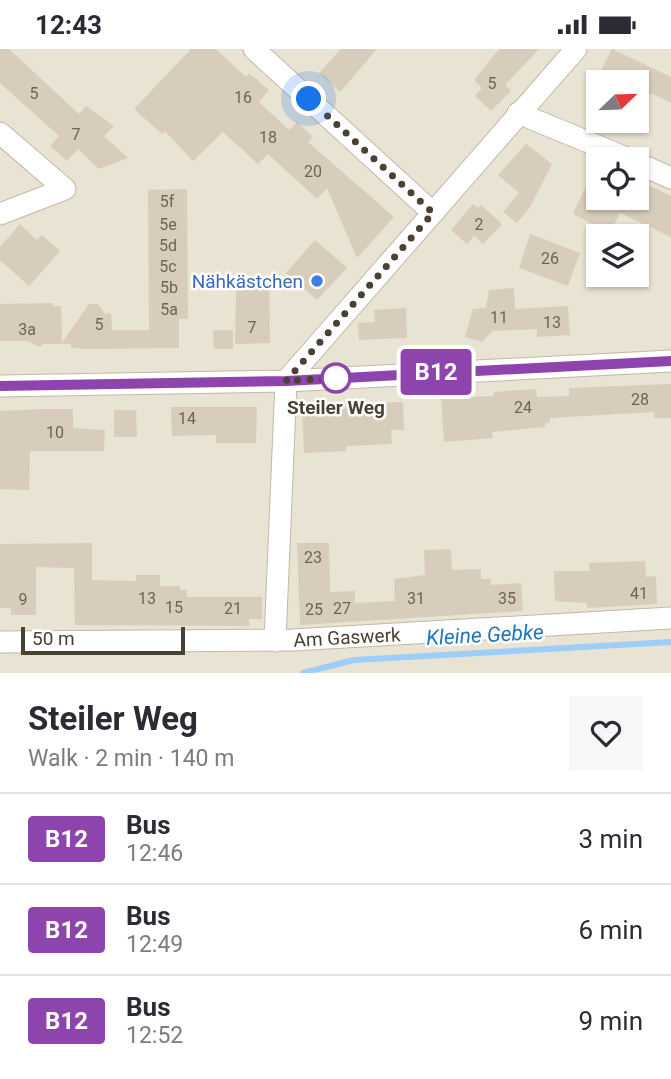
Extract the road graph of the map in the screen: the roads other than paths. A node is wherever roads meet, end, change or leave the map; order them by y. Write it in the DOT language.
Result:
graph roads {
  1 [pos="254,49"];
  2 [pos="576,49"];
  3 [pos="518,113"];
  4 [pos="0,133"];
  5 [pos="601,147"];
  6 [pos="649,168"];
  7 [pos="671,178"];
  8 [pos="433,213"];
  9 [pos="0,214"];
  10 [pos="671,362"];
  11 [pos="286,381"];
  12 [pos="0,386"];
  13 [pos="671,618"];
  14 [pos="275,641"];
  15 [pos="0,642"];
  1 -- 8 [label="street"];
  2 -- 3 [label="street"];
  3 -- 5 [label="street"];
  3 -- 8 [label="street"];
  4 -- 9 [label="street"];
  6 -- 7 [label="street"];
  8 -- 11 [label="street"];
  10 -- 11 [label="street"];
  11 -- 12 [label="street"];
  11 -- 14 [label="street, Am Gaswerk"];
  13 -- 14 [label="street, Am Gaswerk"];
  14 -- 15 [label="street, Am Gaswerk"];
}
